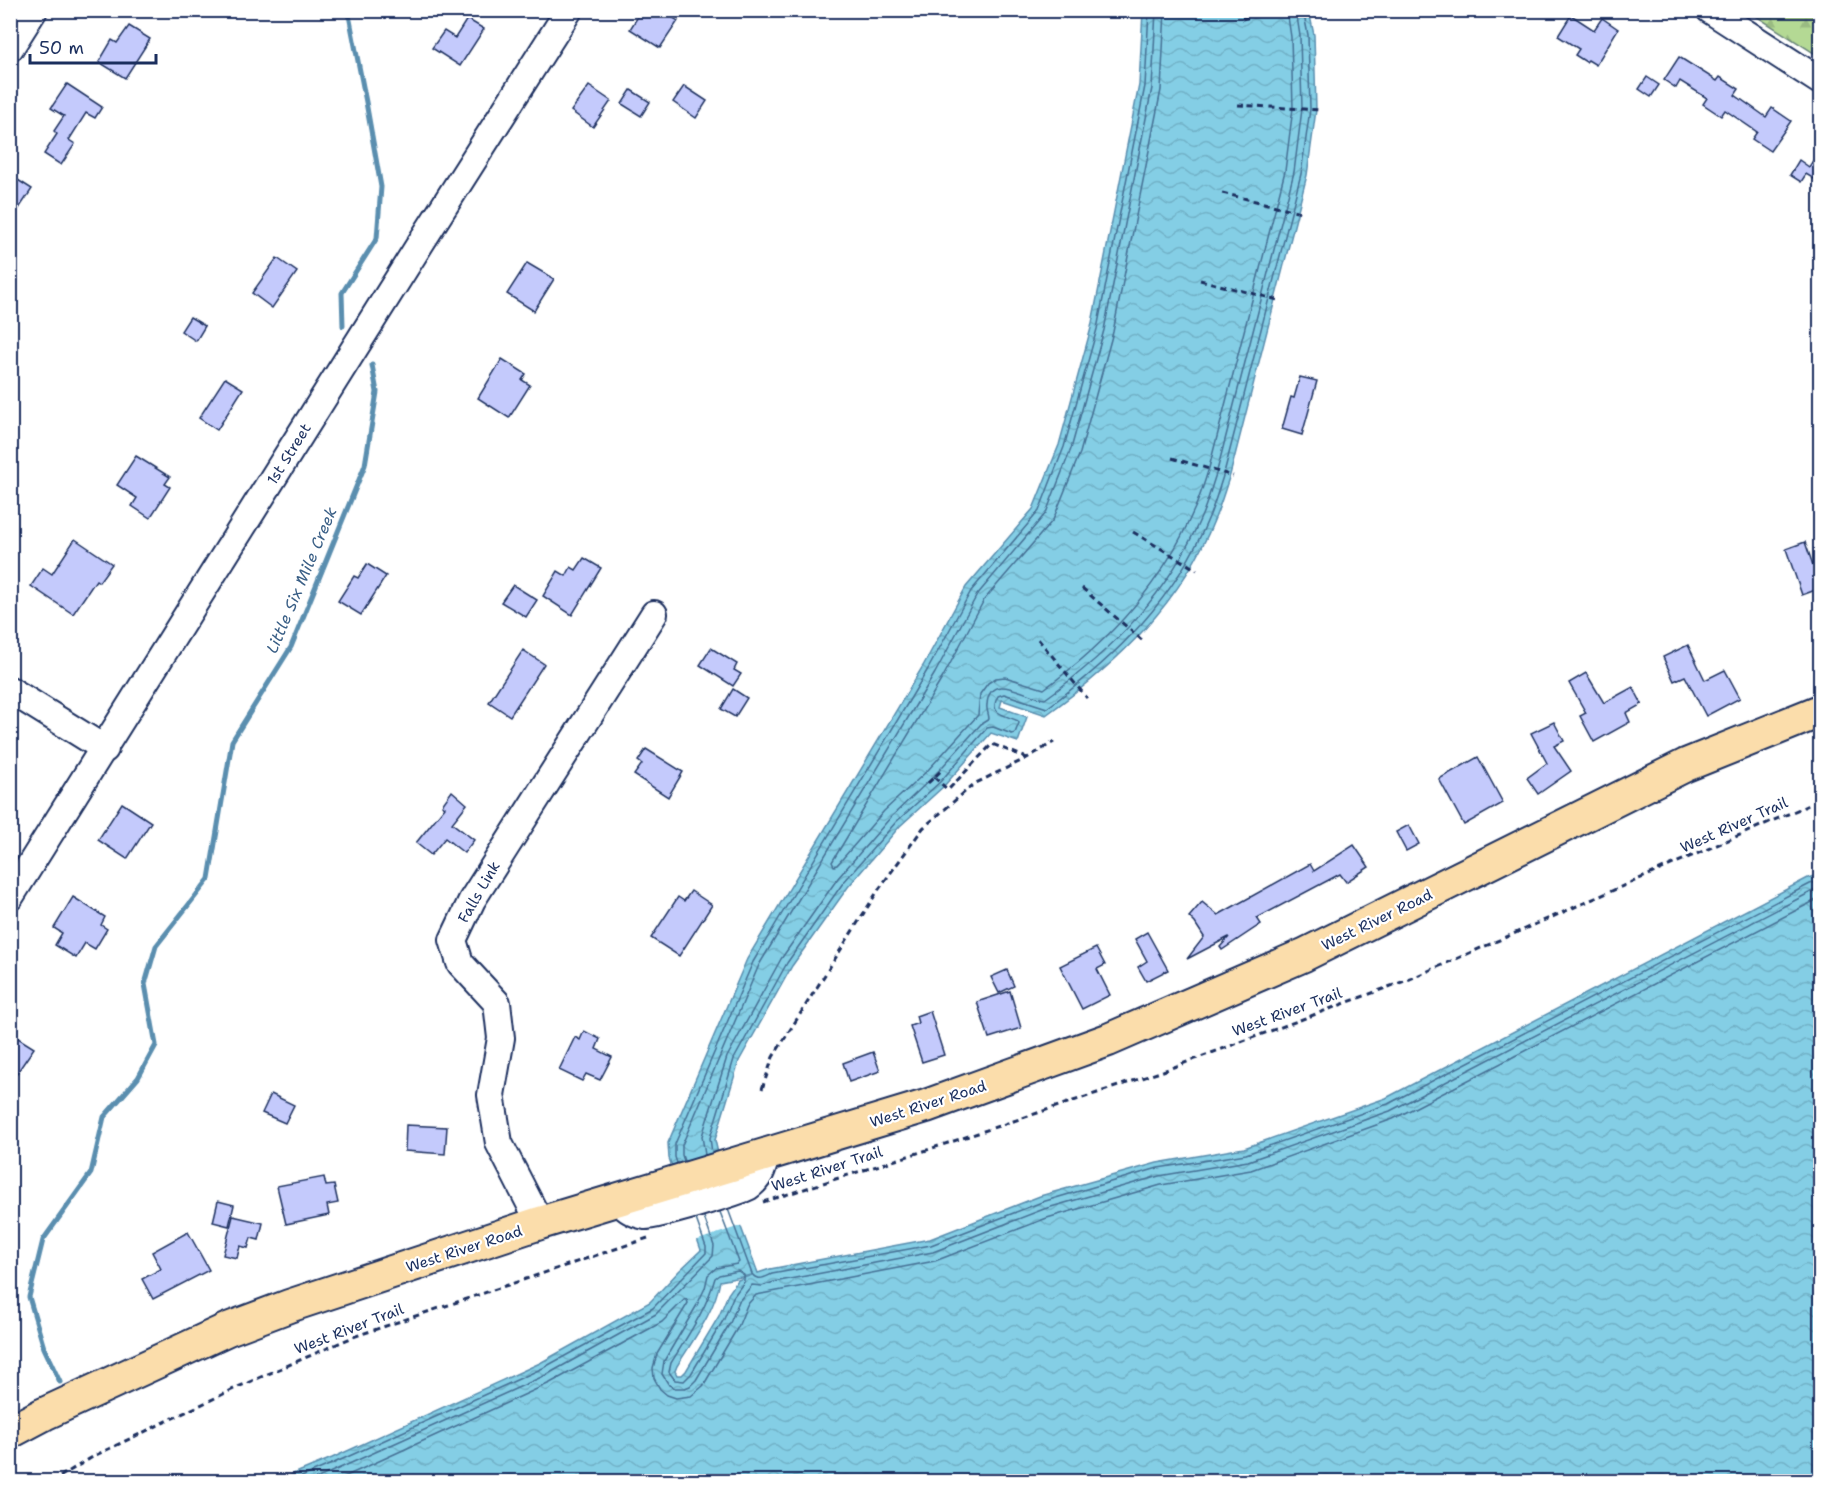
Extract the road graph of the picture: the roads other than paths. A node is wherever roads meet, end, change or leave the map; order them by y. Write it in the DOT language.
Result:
graph roads {
  1 [pos="34,10"];
  2 [pos="569,10"];
  3 [pos="1710,10"];
  4 [pos="10,48"];
  5 [pos="1821,81"];
  6 [pos="654,614"];
  7 [pos="10,690"];
  8 [pos="1821,711"];
  9 [pos="105,749"];
  10 [pos="10,897"];
  11 [pos="540,1224"];
  12 [pos="10,1432"];
  1 -- 4 [label="street"];
  2 -- 9 [label="street, 1st Street"];
  3 -- 5 [label="street"];
  6 -- 11 [label="street, Falls Link"];
  7 -- 9 [label="street"];
  8 -- 11 [label="main road, West River Road"];
  9 -- 10 [label="street, 1st Street"];
  11 -- 12 [label="main road, West River Road"];
}
